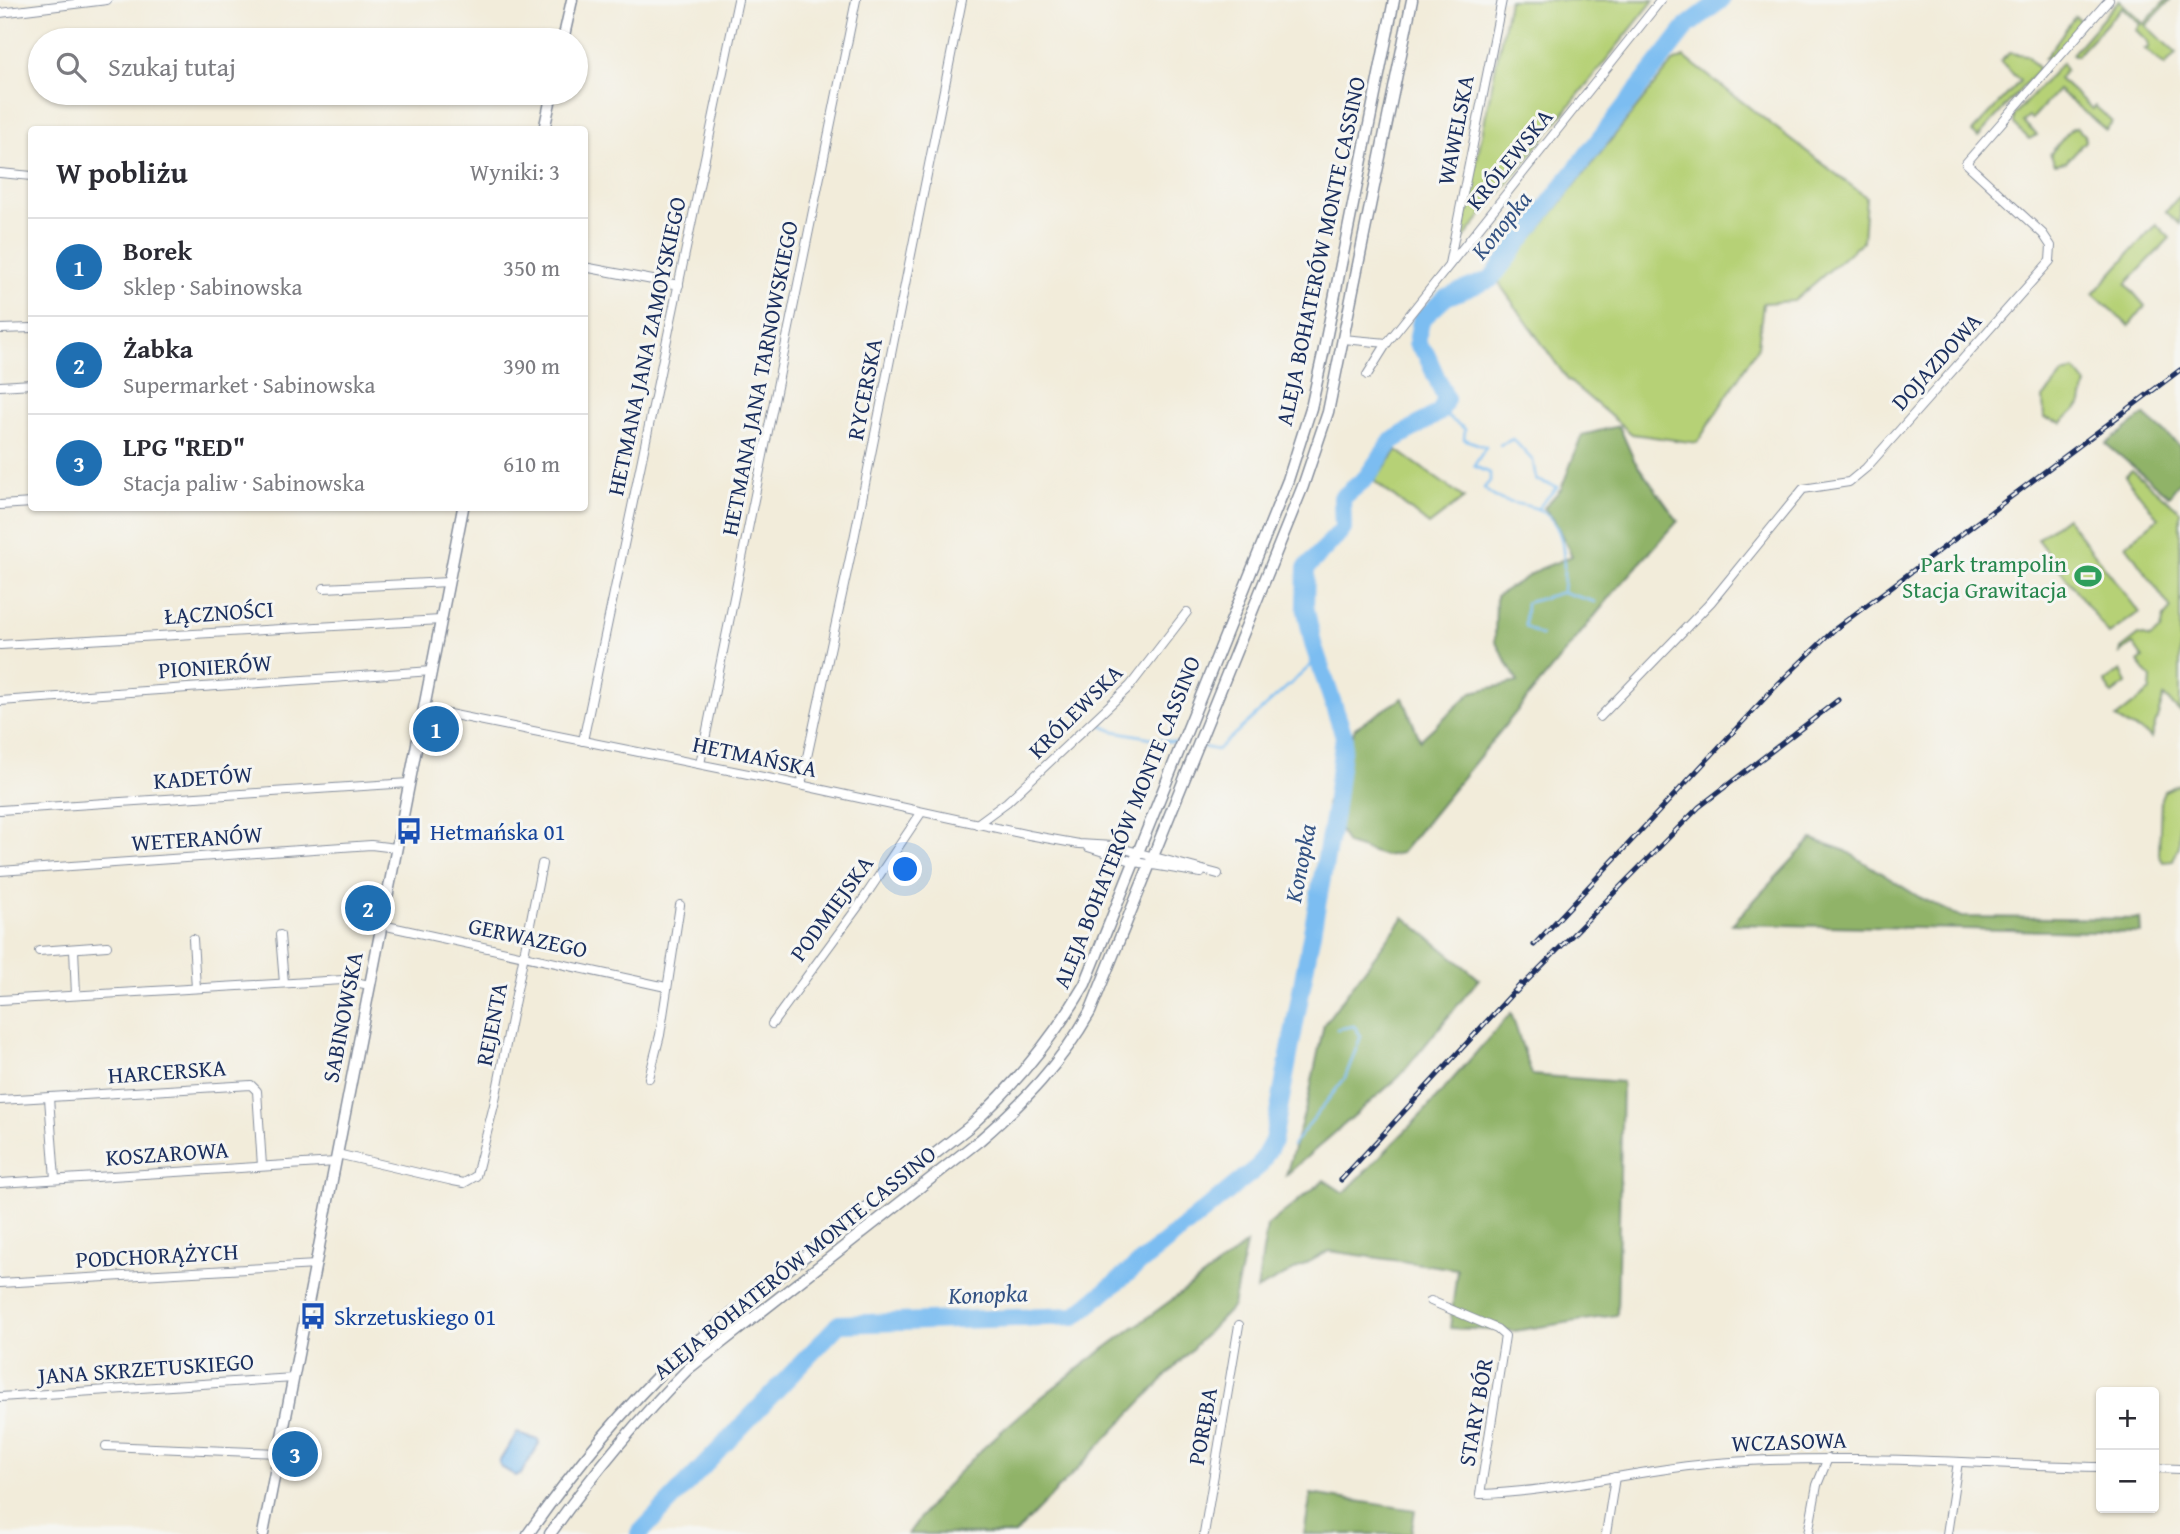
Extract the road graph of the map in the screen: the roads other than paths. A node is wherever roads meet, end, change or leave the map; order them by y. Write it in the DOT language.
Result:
graph roads {
  1 [pos="107,0"];
  2 [pos="572,0"];
  3 [pos="738,0"];
  4 [pos="856,0"];
  5 [pos="962,0"];
  6 [pos="1394,0"];
  7 [pos="1412,0"];
  8 [pos="1502,0"];
  9 [pos="1661,0"];
  10 [pos="2109,0"];
  11 [pos="0,13"];
  12 [pos="566,28"];
  13 [pos="549,105"];
  14 [pos="545,126"];
  15 [pos="0,173"];
  16 [pos="28,176"];
  17 [pos="1448,267"];
  18 [pos="588,268"];
  19 [pos="679,285"];
  20 [pos="28,328"];
  21 [pos="0,329"];
  22 [pos="1343,339"];
  23 [pos="1387,343"];
  24 [pos="1367,375"];
  25 [pos="28,384"];
  26 [pos="0,386"];
  27 [pos="28,503"];
  28 [pos="0,505"];
  29 [pos="462,511"];
  30 [pos="449,582"];
  31 [pos="324,588"];
  32 [pos="1187,612"];
  33 [pos="441,620"];
  34 [pos="0,645"];
  35 [pos="432,671"];
  36 [pos="0,701"];
  37 [pos="424,709"];
  38 [pos="1600,717"];
  39 [pos="583,741"];
  40 [pos="700,764"];
  41 [pos="409,783"];
  42 [pos="801,785"];
  43 [pos="0,810"];
  44 [pos="921,813"];
  45 [pos="977,824"];
  46 [pos="396,848"];
  47 [pos="1137,858"];
  48 [pos="1153,861"];
  49 [pos="542,864"];
  50 [pos="0,871"];
  51 [pos="680,905"];
  52 [pos="382,925"];
  53 [pos="280,935"];
  54 [pos="193,939"];
  55 [pos="107,946"];
  56 [pos="74,948"];
  57 [pos="39,951"];
  58 [pos="524,956"];
  59 [pos="284,983"];
  60 [pos="370,985"];
  61 [pos="666,987"];
  62 [pos="196,988"];
  63 [pos="76,995"];
  64 [pos="0,1000"];
  65 [pos="772,1024"];
  66 [pos="649,1078"];
  67 [pos="48,1098"];
  68 [pos="0,1100"];
  69 [pos="337,1158"];
  70 [pos="262,1166"];
  71 [pos="55,1180"];
  72 [pos="0,1183"];
  73 [pos="464,1183"];
  74 [pos="316,1265"];
  75 [pos="0,1283"];
  76 [pos="1431,1301"];
  77 [pos="1239,1325"];
  78 [pos="294,1378"];
  79 [pos="0,1397"];
  80 [pos="106,1446"];
  81 [pos="279,1453"];
  82 [pos="1828,1458"];
  83 [pos="1958,1462"];
  84 [pos="2096,1467"];
  85 [pos="2159,1468"];
  86 [pos="2180,1469"];
  87 [pos="1615,1476"];
  88 [pos="1480,1494"];
  89 [pos="263,1534"];
  90 [pos="528,1534"];
  91 [pos="550,1534"];
  92 [pos="1204,1534"];
  93 [pos="1606,1534"];
  94 [pos="1808,1534"];
  95 [pos="1947,1534"];
  1 -- 11 [label="street"];
  2 -- 12 [label="main road"];
  3 -- 19 [label="street, HETMANA JANA ZAMOYSKIEGO"];
  4 -- 40 [label="street, HETMANA JANA TARNOWSKIEGO"];
  5 -- 42 [label="street, RYCERSKA"];
  6 -- 47 [label="main road, ALEJA BOHATERÓW MONTE CASSINO"];
  7 -- 22 [label="main road, ALEJA BOHATERÓW MONTE CASSINO"];
  8 -- 17 [label="street, WAWELSKA"];
  9 -- 17 [label="street, KRÓLEWSKA"];
  10 -- 38 [label="street, DOJAZDOWA"];
  13 -- 14 [label="main road"];
  15 -- 16 [label="street"];
  17 -- 23 [label="street, KRÓLEWSKA"];
  18 -- 19 [label="street"];
  19 -- 39 [label="street, HETMANA JANA ZAMOYSKIEGO"];
  20 -- 21 [label="street"];
  22 -- 23 [label="street"];
  22 -- 48 [label="main road, ALEJA BOHATERÓW MONTE CASSINO"];
  23 -- 24 [label="street, KRÓLEWSKA"];
  25 -- 26 [label="street"];
  27 -- 28 [label="street"];
  29 -- 30 [label="main road, SABINOWSKA"];
  30 -- 31 [label="street"];
  30 -- 33 [label="main road, SABINOWSKA"];
  32 -- 45 [label="street, KRÓLEWSKA"];
  33 -- 34 [label="street, ŁĄCZNOŚCI"];
  33 -- 35 [label="main road, SABINOWSKA"];
  35 -- 36 [label="street, PIONIERÓW"];
  35 -- 37 [label="main road, SABINOWSKA"];
  37 -- 39 [label="street, HETMAŃSKA"];
  37 -- 41 [label="main road, SABINOWSKA"];
  39 -- 40 [label="street, HETMAŃSKA"];
  40 -- 42 [label="street, HETMAŃSKA"];
  41 -- 43 [label="street, KADETÓW"];
  41 -- 46 [label="main road, SABINOWSKA"];
  42 -- 44 [label="street, HETMAŃSKA"];
  44 -- 45 [label="street, HETMAŃSKA"];
  44 -- 65 [label="street, PODMIEJSKA"];
  45 -- 47 [label="street, HETMAŃSKA"];
  46 -- 50 [label="street, WETERANÓW"];
  46 -- 52 [label="main road, SABINOWSKA"];
  47 -- 48 [label="street, HETMAŃSKA"];
  47 -- 90 [label="main road, ALEJA BOHATERÓW MONTE CASSINO"];
  48 -- 48 [label="street, HETMAŃSKA"];
  48 -- 91 [label="main road, ALEJA BOHATERÓW MONTE CASSINO"];
  49 -- 58 [label="street, REJENTA"];
  51 -- 61 [label="street"];
  52 -- 58 [label="street, GERWAZEGO"];
  52 -- 60 [label="main road, SABINOWSKA"];
  53 -- 59 [label="street"];
  54 -- 62 [label="street"];
  55 -- 56 [label="street"];
  56 -- 57 [label="street"];
  56 -- 63 [label="street"];
  58 -- 61 [label="street, GERWAZEGO"];
  58 -- 73 [label="street, REJENTA"];
  59 -- 60 [label="street"];
  59 -- 62 [label="street"];
  60 -- 69 [label="main road, SABINOWSKA"];
  61 -- 66 [label="street"];
  62 -- 63 [label="street"];
  63 -- 64 [label="street"];
  67 -- 68 [label="street, HARCERSKA"];
  67 -- 70 [label="street, HARCERSKA"];
  67 -- 71 [label="street"];
  69 -- 70 [label="street, KOSZAROWA"];
  69 -- 73 [label="street, KOSZAROWA"];
  69 -- 74 [label="main road, SABINOWSKA"];
  70 -- 71 [label="street, KOSZAROWA"];
  71 -- 72 [label="street, KOSZAROWA"];
  74 -- 75 [label="street, PODCHORĄŻYCH"];
  74 -- 78 [label="main road, SABINOWSKA"];
  76 -- 88 [label="street, STARY BÓR"];
  77 -- 92 [label="street, PORĘBA"];
  78 -- 79 [label="street, JANA SKRZETUSKIEGO"];
  78 -- 81 [label="main road, SABINOWSKA"];
  80 -- 81 [label="street"];
  81 -- 89 [label="main road, SABINOWSKA"];
  82 -- 83 [label="street, WCZASOWA"];
  82 -- 87 [label="street, WCZASOWA"];
  82 -- 94 [label="street"];
  83 -- 84 [label="street, WCZASOWA"];
  83 -- 95 [label="street"];
  85 -- 86 [label="street"];
  87 -- 88 [label="street, WCZASOWA"];
  87 -- 93 [label="street"];
}
